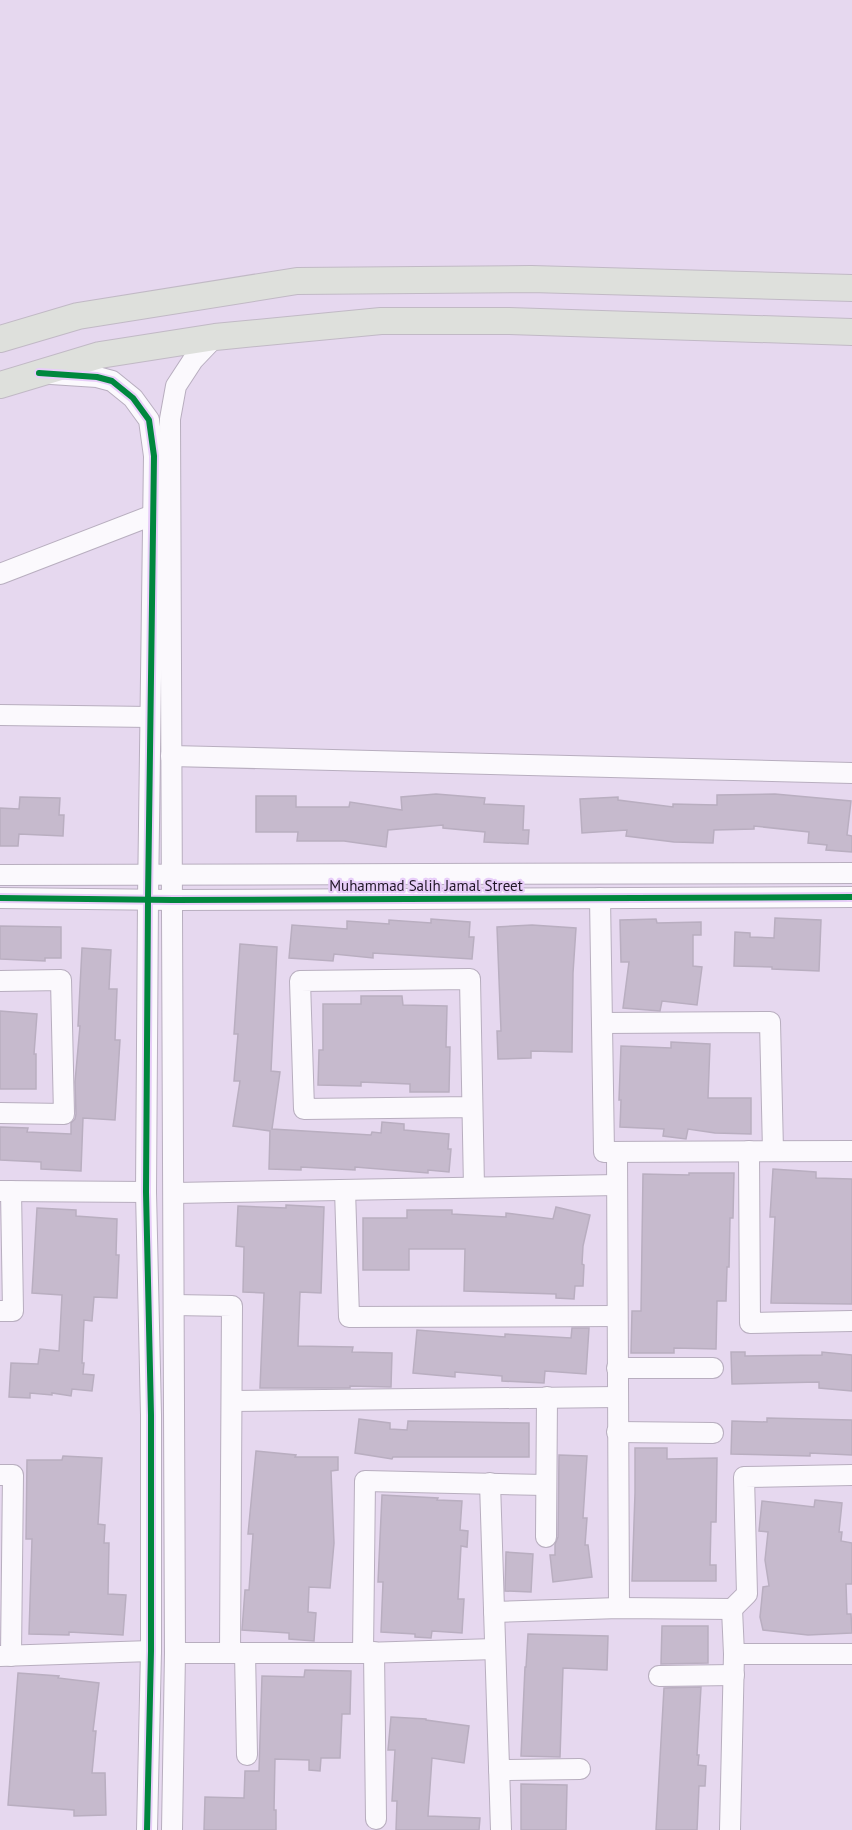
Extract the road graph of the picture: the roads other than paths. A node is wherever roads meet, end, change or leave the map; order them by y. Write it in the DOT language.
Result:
graph roads {
  1 [pos="852,288"];
  2 [pos="852,332"];
  3 [pos="216,337"];
  4 [pos="0,339"];
  5 [pos="39,373"];
  6 [pos="0,385"];
  7 [pos="153,515"];
  8 [pos="0,574"];
  9 [pos="0,715"];
  10 [pos="150,717"];
  11 [pos="171,756"];
  12 [pos="852,772"];
  13 [pos="852,873"];
  14 [pos="0,875"];
  15 [pos="148,876"];
  16 [pos="172,876"];
  17 [pos="852,897"];
  18 [pos="0,898"];
  19 [pos="600,898"];
  20 [pos="148,899"];
  21 [pos="173,900"];
  22 [pos="0,981"];
  23 [pos="602,1023"];
  24 [pos="472,1107"];
  25 [pos="0,1113"];
  26 [pos="749,1151"];
  27 [pos="773,1151"];
  28 [pos="852,1151"];
  29 [pos="617,1152"];
  30 [pos="617,1185"];
  31 [pos="474,1187"];
  32 [pos="345,1190"];
  33 [pos="5,1191"];
  34 [pos="146,1192"];
  35 [pos="174,1193"];
  36 [pos="174,1305"];
  37 [pos="0,1311"];
  38 [pos="617,1316"];
  39 [pos="852,1321"];
  40 [pos="617,1368"];
  41 [pos="713,1368"];
  42 [pos="547,1397"];
  43 [pos="617,1397"];
  44 [pos="232,1401"];
  45 [pos="617,1432"];
  46 [pos="713,1433"];
  47 [pos="0,1475"];
  48 [pos="852,1475"];
  49 [pos="490,1483"];
  50 [pos="545,1485"];
  51 [pos="546,1537"];
  52 [pos="619,1608"];
  53 [pos="732,1609"];
  54 [pos="494,1612"];
  55 [pos="495,1649"];
  56 [pos="151,1652"];
  57 [pos="175,1653"];
  58 [pos="237,1653"];
  59 [pos="368,1653"];
  60 [pos="734,1654"];
  61 [pos="852,1654"];
  62 [pos="6,1656"];
  63 [pos="734,1675"];
  64 [pos="659,1676"];
  65 [pos="247,1755"];
  66 [pos="580,1769"];
  67 [pos="499,1770"];
  68 [pos="376,1819"];
  69 [pos="147,1830"];
  70 [pos="172,1830"];
  71 [pos="501,1830"];
  72 [pos="730,1830"];
  1 -- 4 [label="main road"];
  2 -- 3 [label="main road"];
  3 -- 5 [label="main road"];
  3 -- 11 [label="street"];
  5 -- 6 [label="main road"];
  5 -- 7 [label="street"];
  7 -- 8 [label="street"];
  7 -- 10 [label="street"];
  9 -- 10 [label="street"];
  10 -- 15 [label="street"];
  11 -- 12 [label="street"];
  11 -- 16 [label="street"];
  13 -- 16 [label="street, Muhammad Salih Jamal Street"];
  14 -- 15 [label="street, Muhammad Salih Jamal Street"];
  15 -- 16 [label="street, Muhammad Salih Jamal Street"];
  15 -- 20 [label="street"];
  16 -- 21 [label="street"];
  17 -- 19 [label="street, Muhammad Salih Jamal Street"];
  18 -- 20 [label="street, Muhammad Salih Jamal Street"];
  19 -- 21 [label="street, Muhammad Salih Jamal Street"];
  19 -- 23 [label="street"];
  20 -- 21 [label="street, Muhammad Salih Jamal Street"];
  20 -- 34 [label="street"];
  21 -- 35 [label="street"];
  22 -- 25 [label="street"];
  23 -- 27 [label="street"];
  23 -- 29 [label="street"];
  24 -- 24 [label="street"];
  24 -- 31 [label="street"];
  26 -- 27 [label="street"];
  26 -- 29 [label="street"];
  26 -- 39 [label="street"];
  27 -- 28 [label="street"];
  29 -- 30 [label="street"];
  30 -- 31 [label="street"];
  30 -- 38 [label="street"];
  31 -- 32 [label="street"];
  32 -- 35 [label="street"];
  32 -- 38 [label="street"];
  33 -- 34 [label="street"];
  33 -- 37 [label="street"];
  34 -- 56 [label="street"];
  35 -- 36 [label="street"];
  36 -- 44 [label="street"];
  36 -- 57 [label="street"];
  38 -- 40 [label="street"];
  40 -- 41 [label="street"];
  40 -- 43 [label="street"];
  42 -- 43 [label="street"];
  42 -- 44 [label="street"];
  42 -- 50 [label="street"];
  43 -- 45 [label="street"];
  44 -- 58 [label="street"];
  45 -- 46 [label="street"];
  45 -- 52 [label="street"];
  47 -- 62 [label="street"];
  48 -- 53 [label="street"];
  49 -- 50 [label="street"];
  49 -- 54 [label="street"];
  49 -- 59 [label="street"];
  50 -- 51 [label="street"];
  52 -- 53 [label="street"];
  52 -- 54 [label="street"];
  53 -- 60 [label="street"];
  54 -- 55 [label="street"];
  55 -- 59 [label="street"];
  55 -- 67 [label="street"];
  56 -- 62 [label="street"];
  56 -- 69 [label="street"];
  57 -- 58 [label="street"];
  57 -- 70 [label="street"];
  58 -- 59 [label="street"];
  58 -- 65 [label="street"];
  59 -- 68 [label="street"];
  60 -- 61 [label="street"];
  60 -- 63 [label="street"];
  63 -- 64 [label="street"];
  63 -- 72 [label="street"];
  66 -- 67 [label="street"];
  67 -- 71 [label="street"];
}
